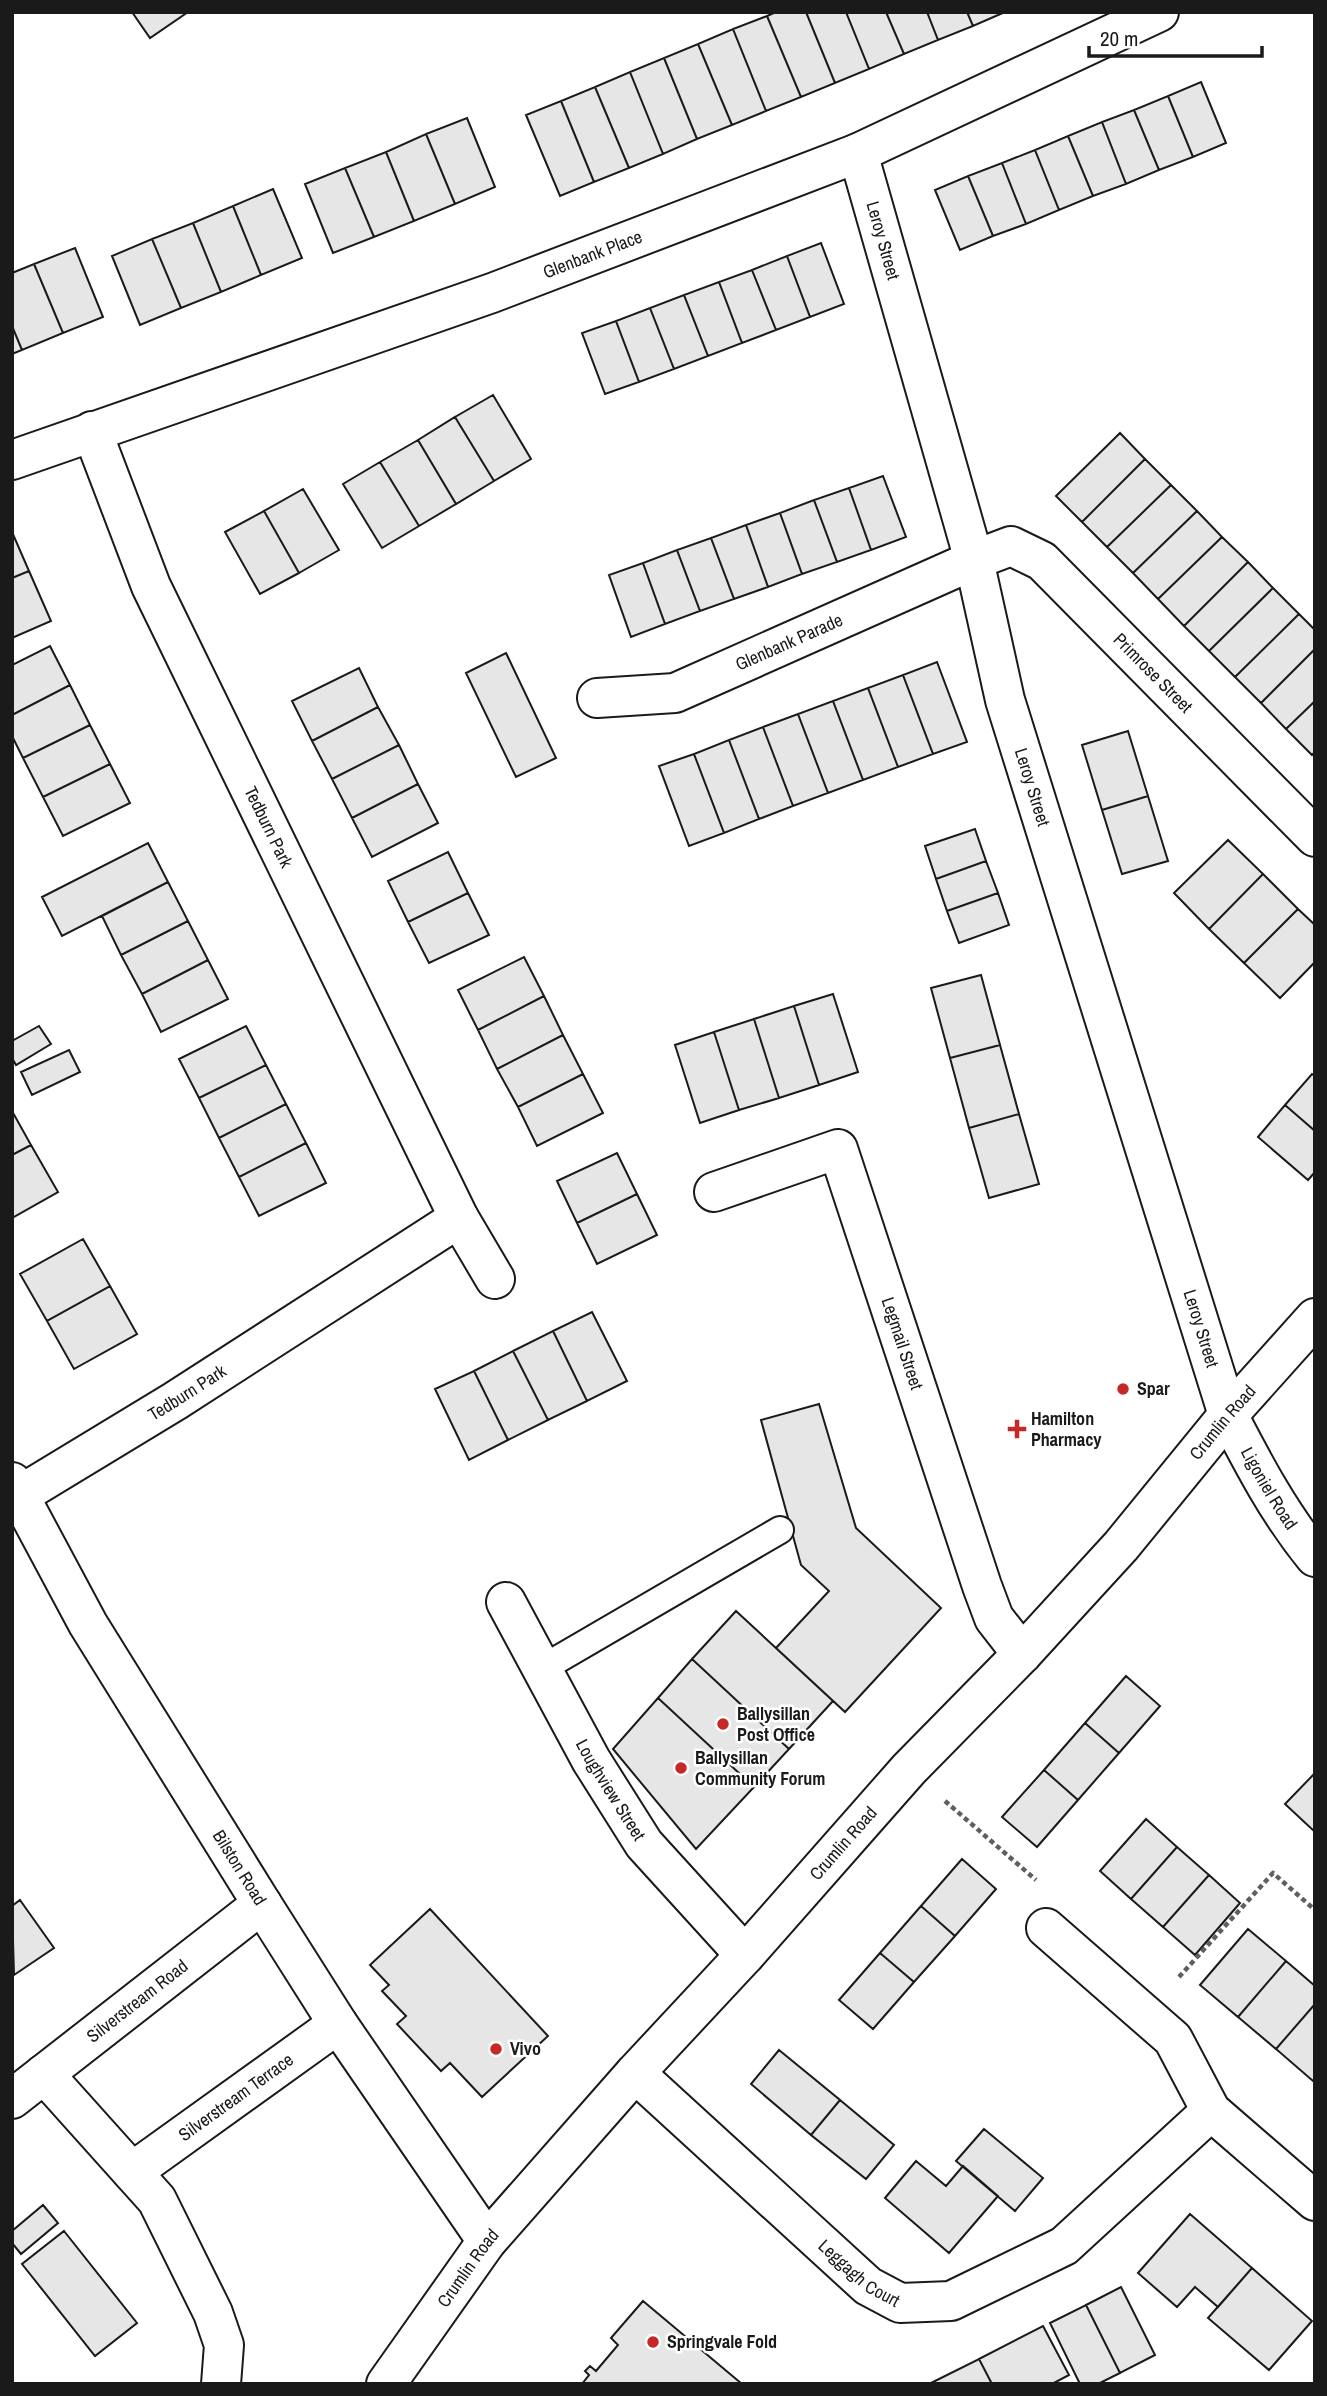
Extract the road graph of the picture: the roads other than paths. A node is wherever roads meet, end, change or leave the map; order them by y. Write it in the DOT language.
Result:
graph roads {
  1 [pos="1159,12"];
  2 [pos="858,153"];
  3 [pos="92,430"];
  4 [pos="12,460"];
  5 [pos="974,560"];
  6 [pos="597,698"];
  7 [pos="1315,837"];
  8 [pos="714,1192"];
  9 [pos="459,1218"];
  10 [pos="495,1279"];
  11 [pos="1315,1318"];
  12 [pos="1228,1415"];
  13 [pos="16,1489"];
  14 [pos="780,1531"];
  15 [pos="1315,1557"];
  16 [pos="506,1602"];
  17 [pos="1022,1654"];
  18 [pos="543,1668"];
  19 [pos="262,1904"];
  20 [pos="1046,1928"];
  21 [pos="745,1955"];
  22 [pos="338,2024"];
  23 [pos="635,2073"];
  24 [pos="44,2074"];
  25 [pos="12,2099"];
  26 [pos="1211,2111"];
  27 [pos="132,2172"];
  28 [pos="1315,2201"];
  29 [pos="487,2241"];
  30 [pos="221,2384"];
  31 [pos="386,2384"];
  1 -- 2 [label="street, Glenbank Place"];
  2 -- 3 [label="street, Glenbank Place"];
  2 -- 5 [label="street, Leroy Street"];
  3 -- 4 [label="street, Glenbank Place"];
  3 -- 9 [label="street, Tedburn Park"];
  5 -- 6 [label="street, Glenbank Parade"];
  5 -- 7 [label="street, Primrose Street"];
  5 -- 12 [label="street, Leroy Street"];
  8 -- 17 [label="street, Legmail Street"];
  9 -- 10 [label="street, Tedburn Park"];
  9 -- 13 [label="street, Tedburn Park"];
  11 -- 12 [label="street, Crumlin Road"];
  12 -- 15 [label="street, Ligoniel Road"];
  12 -- 17 [label="street, Crumlin Road"];
  13 -- 19 [label="street, Bilston Road"];
  14 -- 18 [label="lane"];
  16 -- 18 [label="street, Loughview Street"];
  17 -- 21 [label="street, Crumlin Road"];
  18 -- 21 [label="street, Loughview Street"];
  19 -- 22 [label="street, Bilston Road"];
  19 -- 24 [label="street, Silverstream Road"];
  20 -- 26 [label="street"];
  21 -- 23 [label="street, Crumlin Road"];
  22 -- 27 [label="street, Silverstream Terrace"];
  22 -- 29 [label="street, Bilston Road"];
  23 -- 26 [label="street, Leggagh Court"];
  23 -- 29 [label="street, Crumlin Road"];
  24 -- 25 [label="street, Silverstream Road"];
  24 -- 27 [label="street"];
  26 -- 28 [label="street"];
  27 -- 30 [label="street"];
  29 -- 31 [label="street, Crumlin Road"];
}
